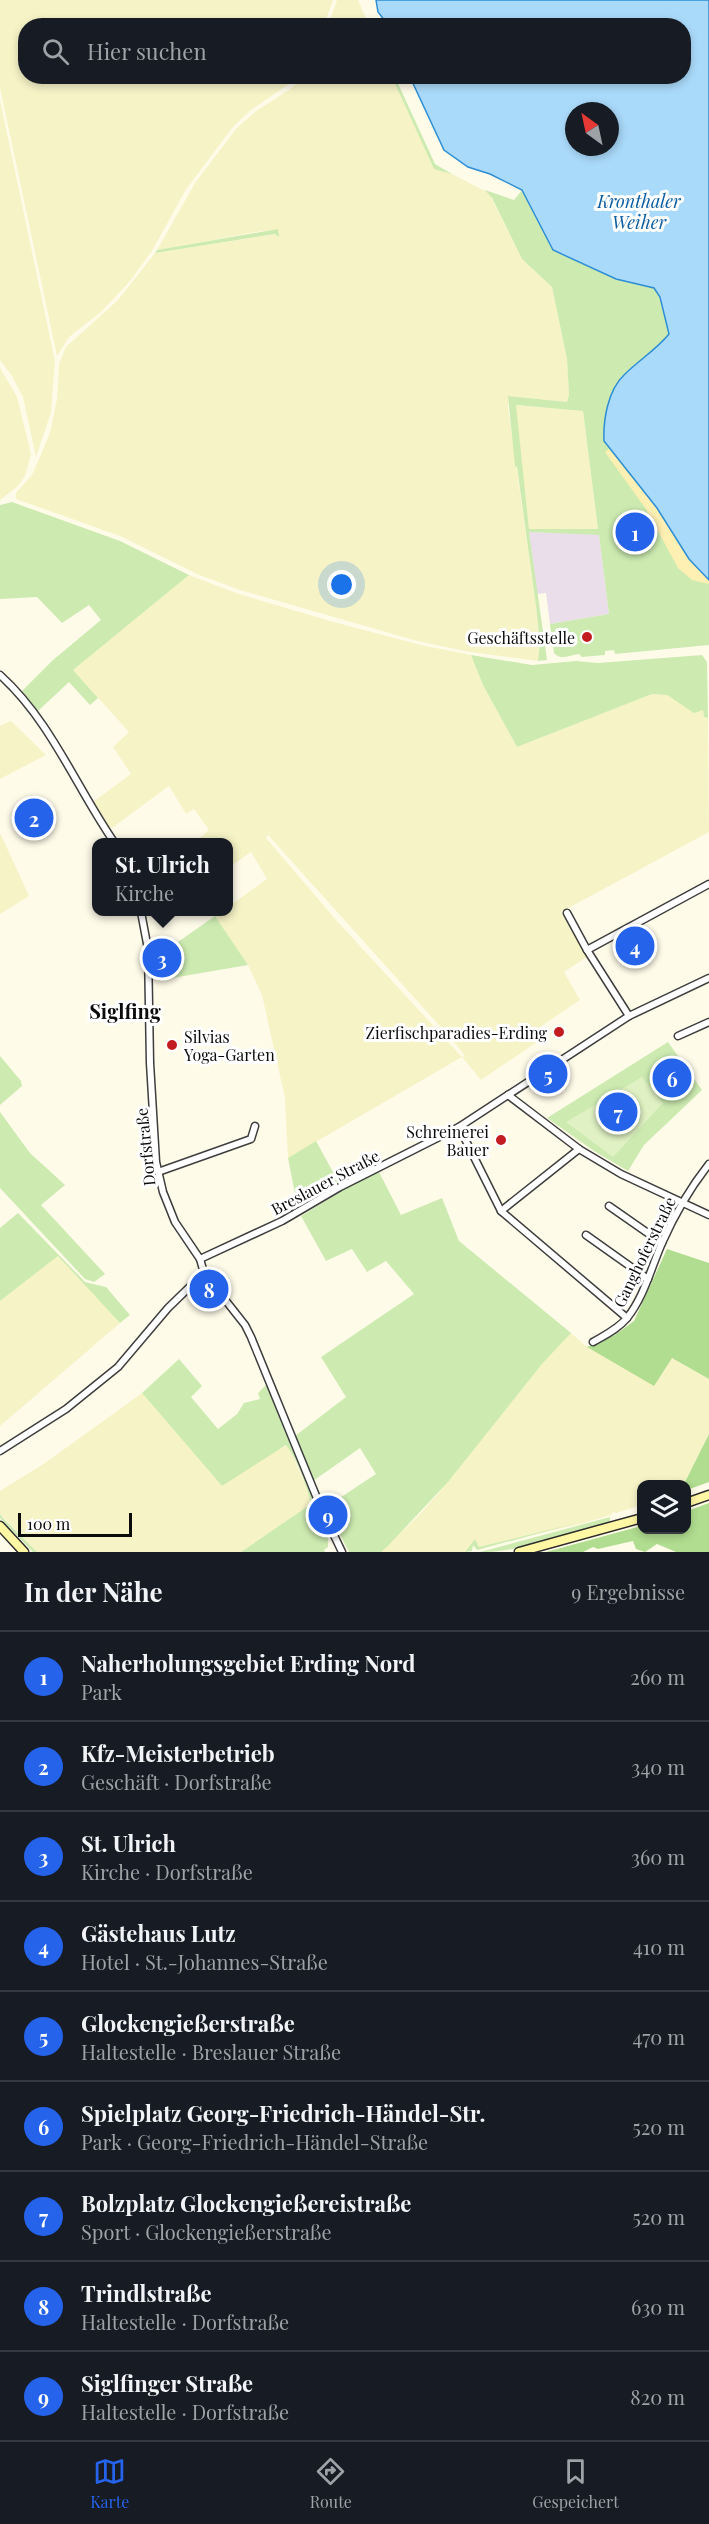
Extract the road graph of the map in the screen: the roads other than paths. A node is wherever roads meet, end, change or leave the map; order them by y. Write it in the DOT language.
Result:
graph roads {
  1 [pos="0,675"];
  2 [pos="111,838"];
  3 [pos="709,884"];
  4 [pos="567,913"];
  5 [pos="142,916"];
  6 [pos="586,950"];
  7 [pos="709,978"];
  8 [pos="629,1016"];
  9 [pos="709,1022"];
  10 [pos="678,1036"];
  11 [pos="508,1095"];
  12 [pos="255,1125"];
  13 [pos="459,1127"];
  14 [pos="579,1149"];
  15 [pos="709,1164"];
  16 [pos="158,1172"];
  17 [pos="683,1202"];
  18 [pos="609,1206"];
  19 [pos="501,1211"];
  20 [pos="709,1215"];
  21 [pos="586,1235"];
  22 [pos="662,1243"];
  23 [pos="200,1259"];
  24 [pos="204,1273"];
  25 [pos="648,1279"];
  26 [pos="627,1318"];
  27 [pos="593,1341"];
  28 [pos="0,1451"];
  29 [pos="709,1495"];
  30 [pos="691,1502"];
  31 [pos="637,1519"];
  32 [pos="0,1526"];
  33 [pos="24,1552"];
  34 [pos="342,1552"];
  35 [pos="519,1552"];
  1 -- 2 [label="street"];
  3 -- 6 [label="street"];
  4 -- 6 [label="street"];
  5 -- 16 [label="street, Dorfstraße"];
  6 -- 8 [label="street"];
  7 -- 8 [label="street, Breslauer Straße"];
  8 -- 11 [label="street, Breslauer Straße"];
  9 -- 10 [label="street"];
  11 -- 13 [label="street, Breslauer Straße"];
  11 -- 14 [label="street"];
  12 -- 16 [label="street"];
  13 -- 19 [label="street"];
  13 -- 23 [label="street, Breslauer Straße"];
  14 -- 17 [label="street"];
  14 -- 19 [label="street"];
  15 -- 17 [label="street, Ganghoferstraße"];
  16 -- 23 [label="street, Dorfstraße"];
  17 -- 20 [label="street"];
  17 -- 22 [label="street, Ganghoferstraße"];
  18 -- 22 [label="street"];
  19 -- 26 [label="street"];
  21 -- 25 [label="street"];
  22 -- 25 [label="street, Ganghoferstraße"];
  23 -- 24 [label="street, Dorfstraße"];
  24 -- 28 [label="street"];
  24 -- 34 [label="street, Dorfstraße"];
  25 -- 26 [label="street, Ganghoferstraße"];
  26 -- 27 [label="street, Ganghoferstraße"];
  29 -- 30 [label="main road"];
  31 -- 35 [label="main road"];
  32 -- 33 [label="main road"];
}
